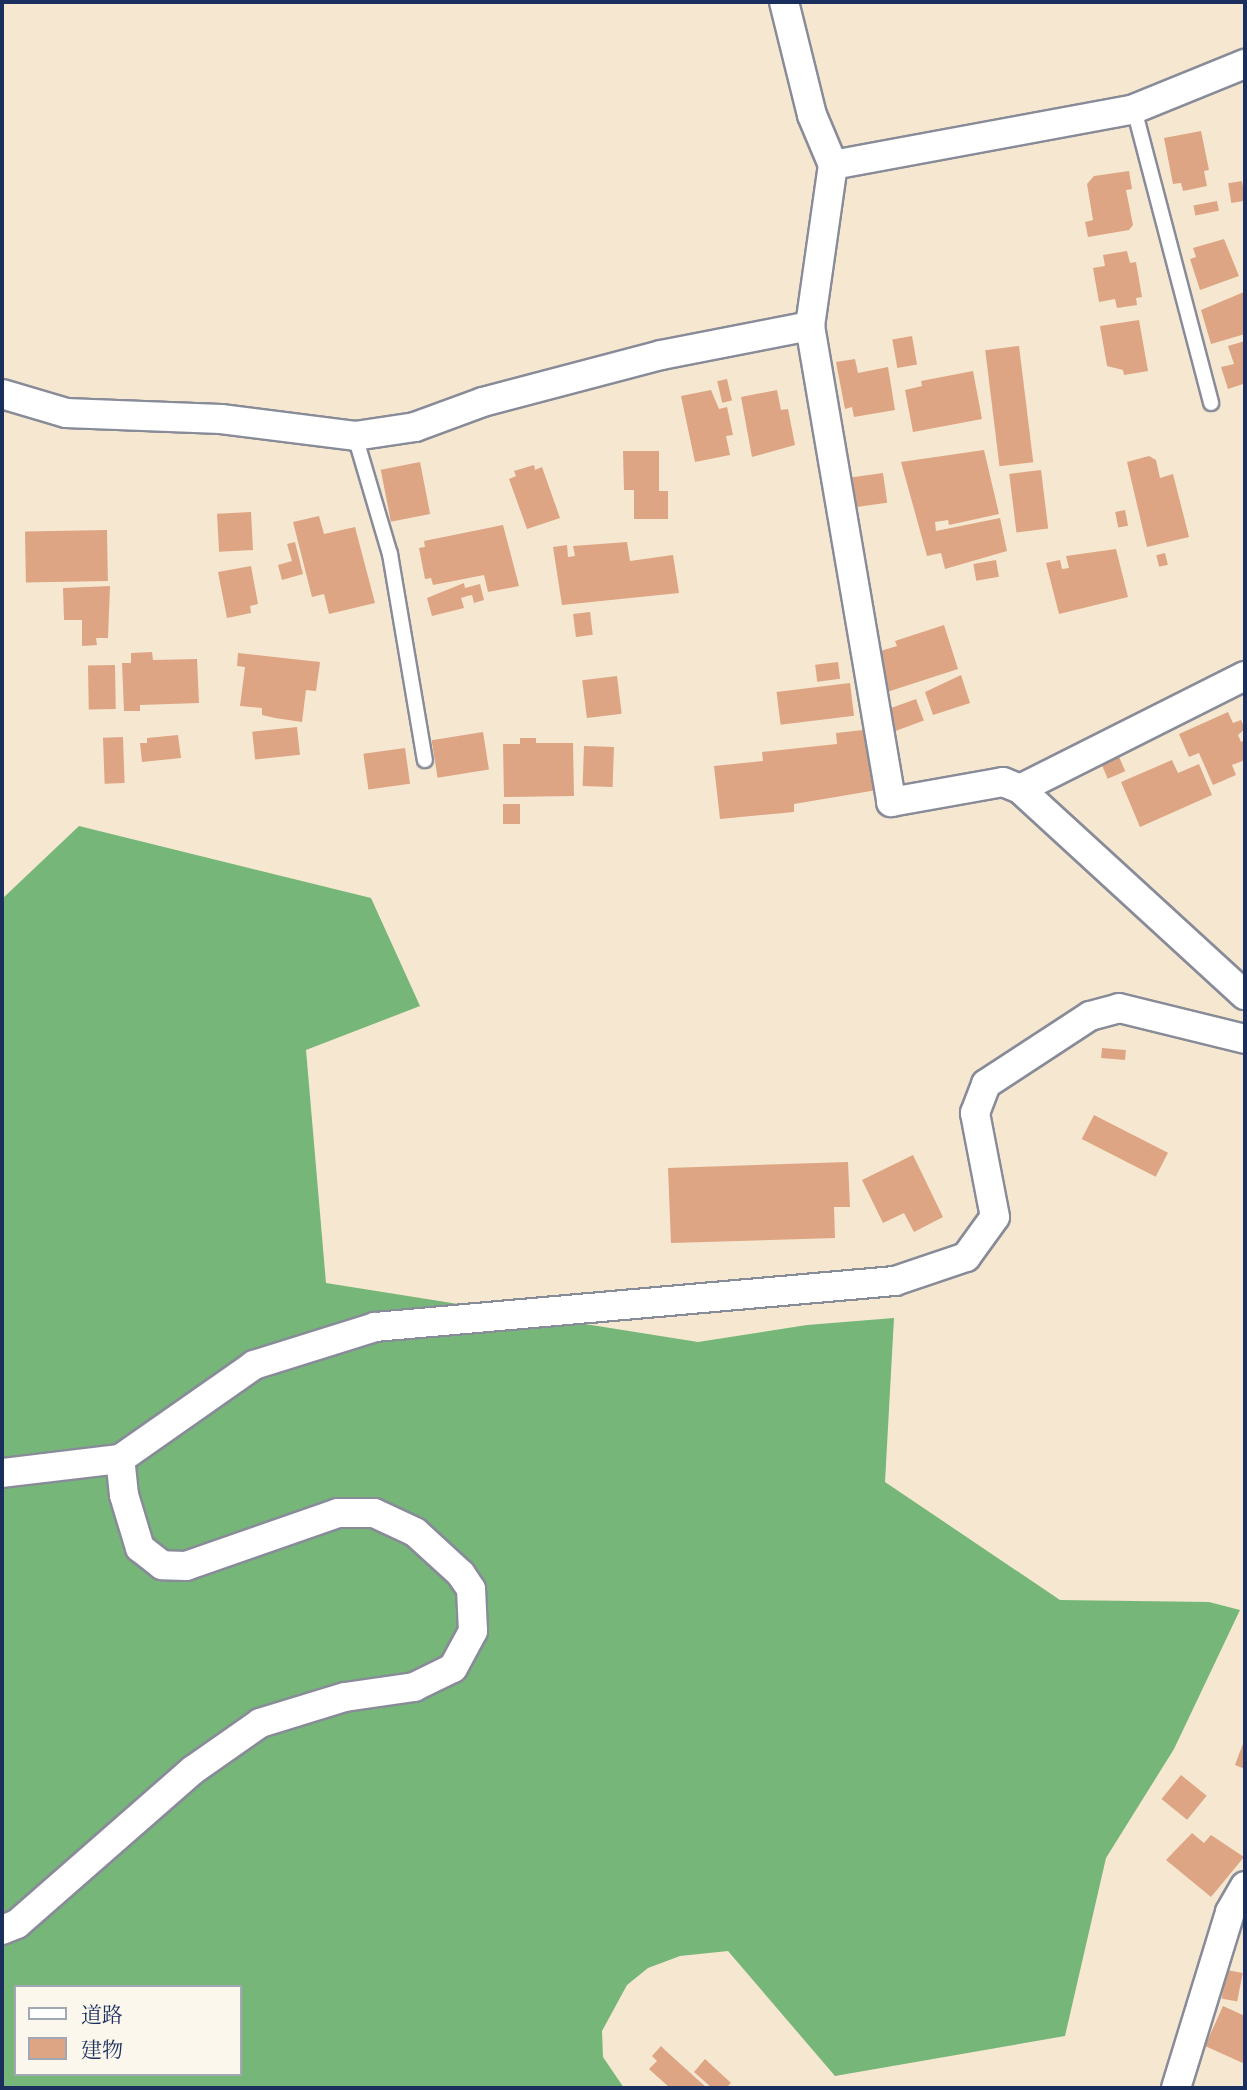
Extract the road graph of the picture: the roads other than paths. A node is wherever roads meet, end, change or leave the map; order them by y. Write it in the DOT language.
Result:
graph roads {
  1 [pos="784,2"];
  2 [pos="1245,64"];
  3 [pos="1134,109"];
  4 [pos="833,165"];
  5 [pos="810,326"];
  6 [pos="2,394"];
  7 [pos="1211,402"];
  8 [pos="355,436"];
  9 [pos="1245,676"];
  10 [pos="425,760"];
  11 [pos="1020,789"];
  12 [pos="1245,995"];
  13 [pos="1245,1039"];
  14 [pos="120,1459"];
  15 [pos="2,1473"];
  16 [pos="1245,1886"];
  17 [pos="2,1930"];
  18 [pos="1176,2088"];
  1 -- 4 [label="street"];
  2 -- 3 [label="street"];
  3 -- 4 [label="street"];
  3 -- 7 [label="lane"];
  4 -- 5 [label="street"];
  5 -- 8 [label="street"];
  5 -- 11 [label="street"];
  6 -- 8 [label="street"];
  8 -- 10 [label="lane"];
  9 -- 11 [label="street"];
  11 -- 12 [label="street"];
  13 -- 14 [label="street"];
  14 -- 15 [label="street"];
  14 -- 17 [label="street"];
  16 -- 18 [label="street"];
}
